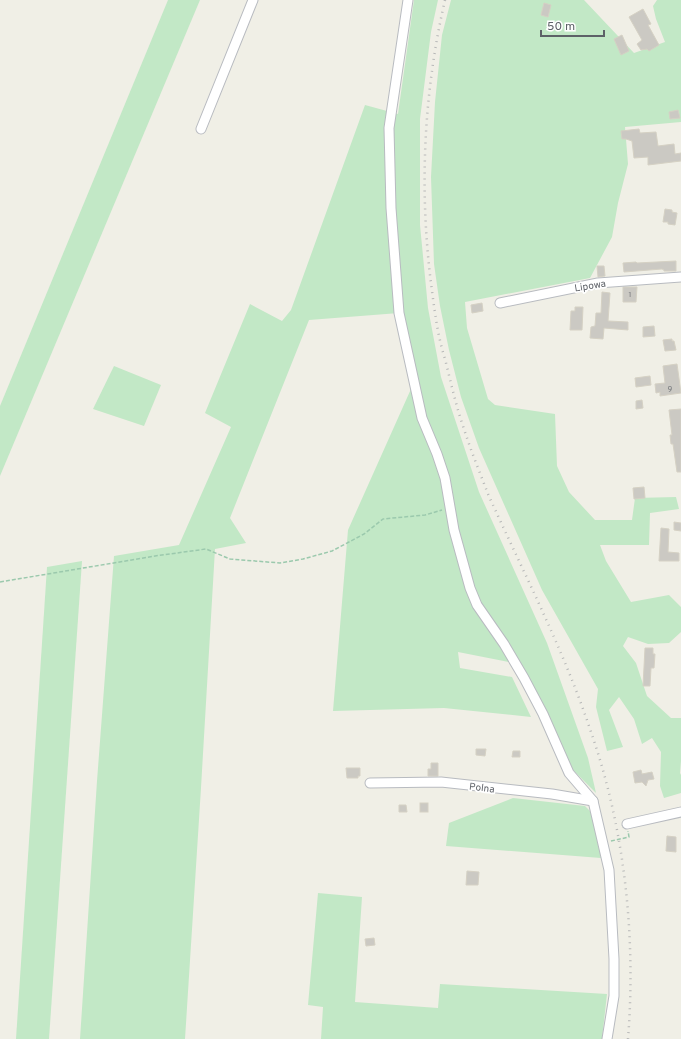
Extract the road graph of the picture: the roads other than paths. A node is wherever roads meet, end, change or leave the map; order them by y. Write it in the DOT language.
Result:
graph roads {
  1 [pos="253,0"];
  2 [pos="408,0"];
  3 [pos="201,129"];
  4 [pos="681,277"];
  5 [pos="500,303"];
  6 [pos="370,783"];
  7 [pos="593,801"];
  8 [pos="681,812"];
  9 [pos="627,824"];
  10 [pos="607,1039"];
  1 -- 3 [label="lane"];
  2 -- 7 [label="lane"];
  4 -- 5 [label="lane, Lipowa"];
  6 -- 7 [label="lane, Polna"];
  7 -- 10 [label="lane"];
  8 -- 9 [label="lane"];
}
